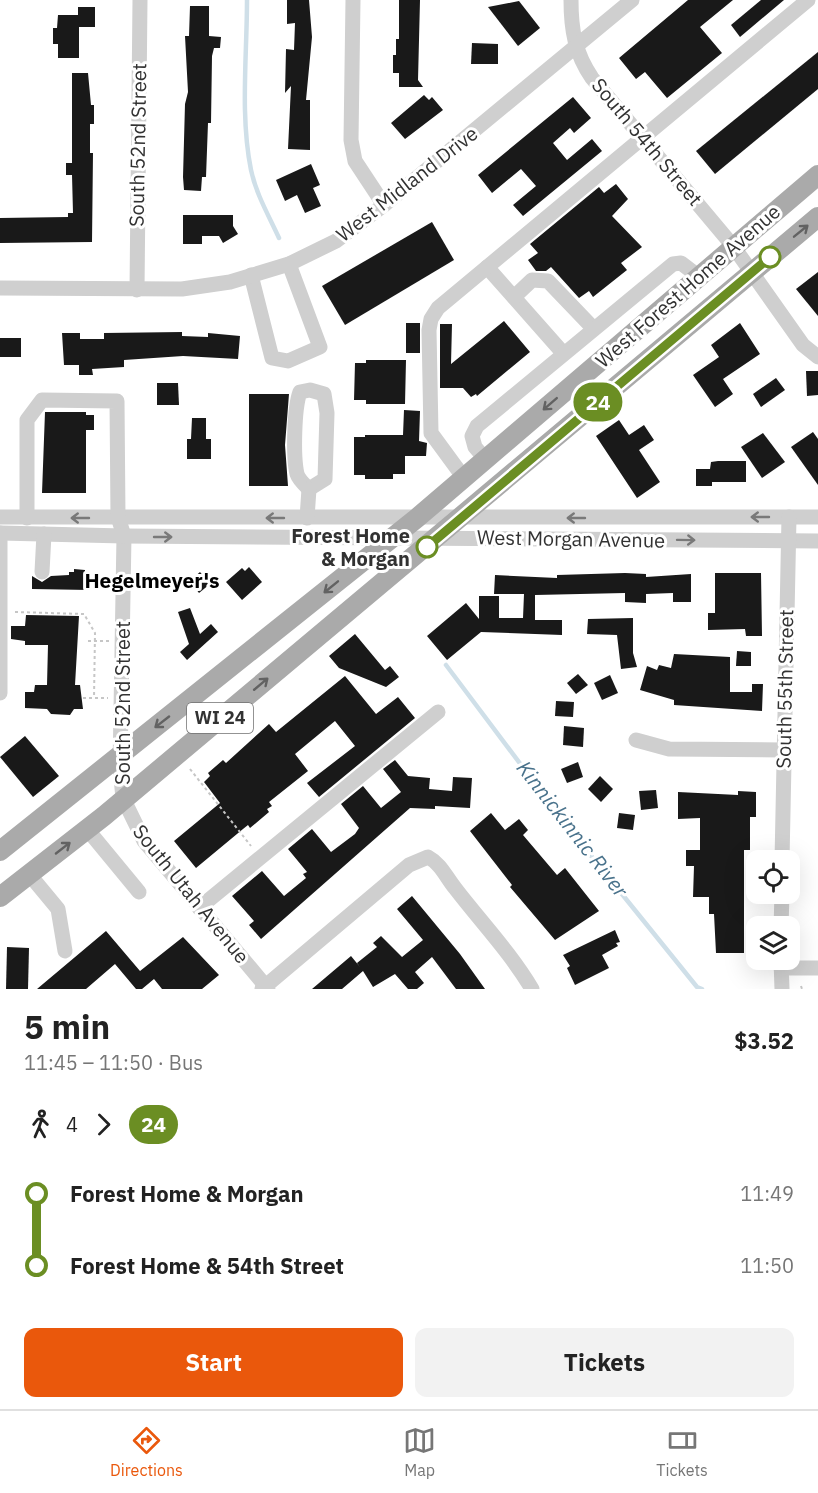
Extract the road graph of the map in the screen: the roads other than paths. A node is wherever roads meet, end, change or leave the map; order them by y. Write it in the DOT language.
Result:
graph roads {
  1 [pos="140,0"];
  2 [pos="353,0"];
  3 [pos="571,0"];
  4 [pos="632,0"];
  5 [pos="808,0"];
  6 [pos="575,48"];
  7 [pos="644,137"];
  8 [pos="818,175"];
  9 [pos="384,205"];
  10 [pos="818,217"];
  11 [pos="733,246"];
  12 [pos="289,264"];
  13 [pos="487,267"];
  14 [pos="751,272"];
  15 [pos="251,275"];
  16 [pos="698,276"];
  17 [pos="0,288"];
  18 [pos="136,290"];
  19 [pos="514,297"];
  20 [pos="593,328"];
  21 [pos="563,353"];
  22 [pos="818,357"];
  23 [pos="486,459"];
  24 [pos="464,478"];
  25 [pos="309,489"];
  26 [pos="0,517"];
  27 [pos="818,517"];
  28 [pos="27,518"];
  29 [pos="118,518"];
  30 [pos="308,518"];
  31 [pos="417,518"];
  32 [pos="462,518"];
  33 [pos="789,518"];
  34 [pos="0,533"];
  35 [pos="44,534"];
  36 [pos="124,536"];
  37 [pos="393,538"];
  38 [pos="438,538"];
  39 [pos="789,541"];
  40 [pos="818,541"];
  41 [pos="0,556"];
  42 [pos="42,572"];
  43 [pos="1,612"];
  44 [pos="0,693"];
  45 [pos="438,712"];
  46 [pos="636,740"];
  47 [pos="783,750"];
  48 [pos="121,755"];
  49 [pos="123,798"];
  50 [pos="87,829"];
  51 [pos="782,850"];
  52 [pos="0,851"];
  53 [pos="29,874"];
  54 [pos="139,892"];
  55 [pos="0,897"];
  56 [pos="199,908"];
  57 [pos="65,951"];
  58 [pos="800,966"];
  59 [pos="818,968"];
  60 [pos="781,970"];
  61 [pos="265,988"];
  62 [pos="532,989"];
  63 [pos="782,989"];
  1 -- 18 [label="street, South 52nd Street"];
  2 -- 9 [label="street"];
  3 -- 6 [label="street, South 54th Street"];
  4 -- 6 [label="street, West Midland Drive"];
  5 -- 7 [label="street"];
  6 -- 7 [label="street, South 54th Street"];
  6 -- 9 [label="street, West Midland Drive"];
  7 -- 11 [label="street, South 54th Street"];
  7 -- 13 [label="street"];
  8 -- 11 [label="main road, West Forest Home Avenue / WI 24"];
  9 -- 12 [label="street, West Midland Drive"];
  14 -- 10 [label="main road, West Forest Home Avenue / WI 24, one-way"];
  11 -- 14 [label="street, South 54th Street"];
  11 -- 16 [label="main road, West Forest Home Avenue / WI 24"];
  12 -- 15 [label="street, West Midland Drive"];
  12 -- 15 [label="street"];
  13 -- 19 [label="street"];
  13 -- 24 [label="street"];
  14 -- 22 [label="street, South 54th Street"];
  14 -- 32 [label="main road, West Forest Home Avenue / WI 24"];
  15 -- 18 [label="street, West Midland Drive"];
  16 -- 20 [label="street"];
  16 -- 23 [label="main road, West Forest Home Avenue / WI 24, one-way"];
  17 -- 18 [label="street, West Midland Drive"];
  19 -- 20 [label="street"];
  19 -- 21 [label="street"];
  20 -- 21 [label="street"];
  21 -- 23 [label="street"];
  23 -- 24 [label="main road, West Forest Home Avenue / WI 24"];
  24 -- 31 [label="main road, West Forest Home Avenue / WI 24"];
  25 -- 25 [label="street"];
  25 -- 30 [label="street"];
  26 -- 28 [label="street, West Morgan Avenue"];
  27 -- 33 [label="street, West Morgan Avenue"];
  29 -- 28 [label="street, West Morgan Avenue, one-way"];
  28 -- 29 [label="street, South 52nd Street"];
  30 -- 29 [label="street, West Morgan Avenue, one-way"];
  29 -- 36 [label="street, South 52nd Street"];
  30 -- 31 [label="street, West Morgan Avenue"];
  31 -- 32 [label="street, West Morgan Avenue"];
  31 -- 37 [label="main road, West Forest Home Avenue / WI 24"];
  33 -- 32 [label="street, West Morgan Avenue, one-way"];
  32 -- 38 [label="main road, West Forest Home Avenue / WI 24"];
  33 -- 39 [label="street, South 55th Street"];
  34 -- 35 [label="street, West Morgan Avenue"];
  34 -- 41 [label="street"];
  35 -- 36 [label="street, West Morgan Avenue"];
  35 -- 42 [label="street"];
  36 -- 37 [label="street, West Morgan Avenue, one-way"];
  36 -- 48 [label="street, South 52nd Street"];
  37 -- 38 [label="street, West Morgan Avenue"];
  37 -- 48 [label="main road, West Forest Home Avenue / WI 24, one-way"];
  38 -- 39 [label="street, West Morgan Avenue, one-way"];
  49 -- 38 [label="main road, West Forest Home Avenue / WI 24, one-way"];
  39 -- 40 [label="street, West Morgan Avenue"];
  39 -- 47 [label="street, South 55th Street"];
  41 -- 43 [label="street"];
  43 -- 44 [label="street"];
  45 -- 56 [label="street"];
  46 -- 47 [label="street"];
  47 -- 51 [label="street, South 55th Street"];
  48 -- 49 [label="street, South 52nd Street"];
  48 -- 52 [label="main road, West Forest Home Avenue / WI 24"];
  49 -- 50 [label="main road, West Forest Home Avenue / WI 24"];
  49 -- 56 [label="street, South Utah Avenue"];
  53 -- 50 [label="main road, West Forest Home Avenue / WI 24, one-way"];
  50 -- 54 [label="street"];
  53 -- 55 [label="main road, West Forest Home Avenue / WI 24"];
  53 -- 57 [label="street"];
  56 -- 61 [label="street, South Utah Avenue"];
  58 -- 59 [label="street"];
  60 -- 63 [label="street"];
  61 -- 62 [label="street"];
}
